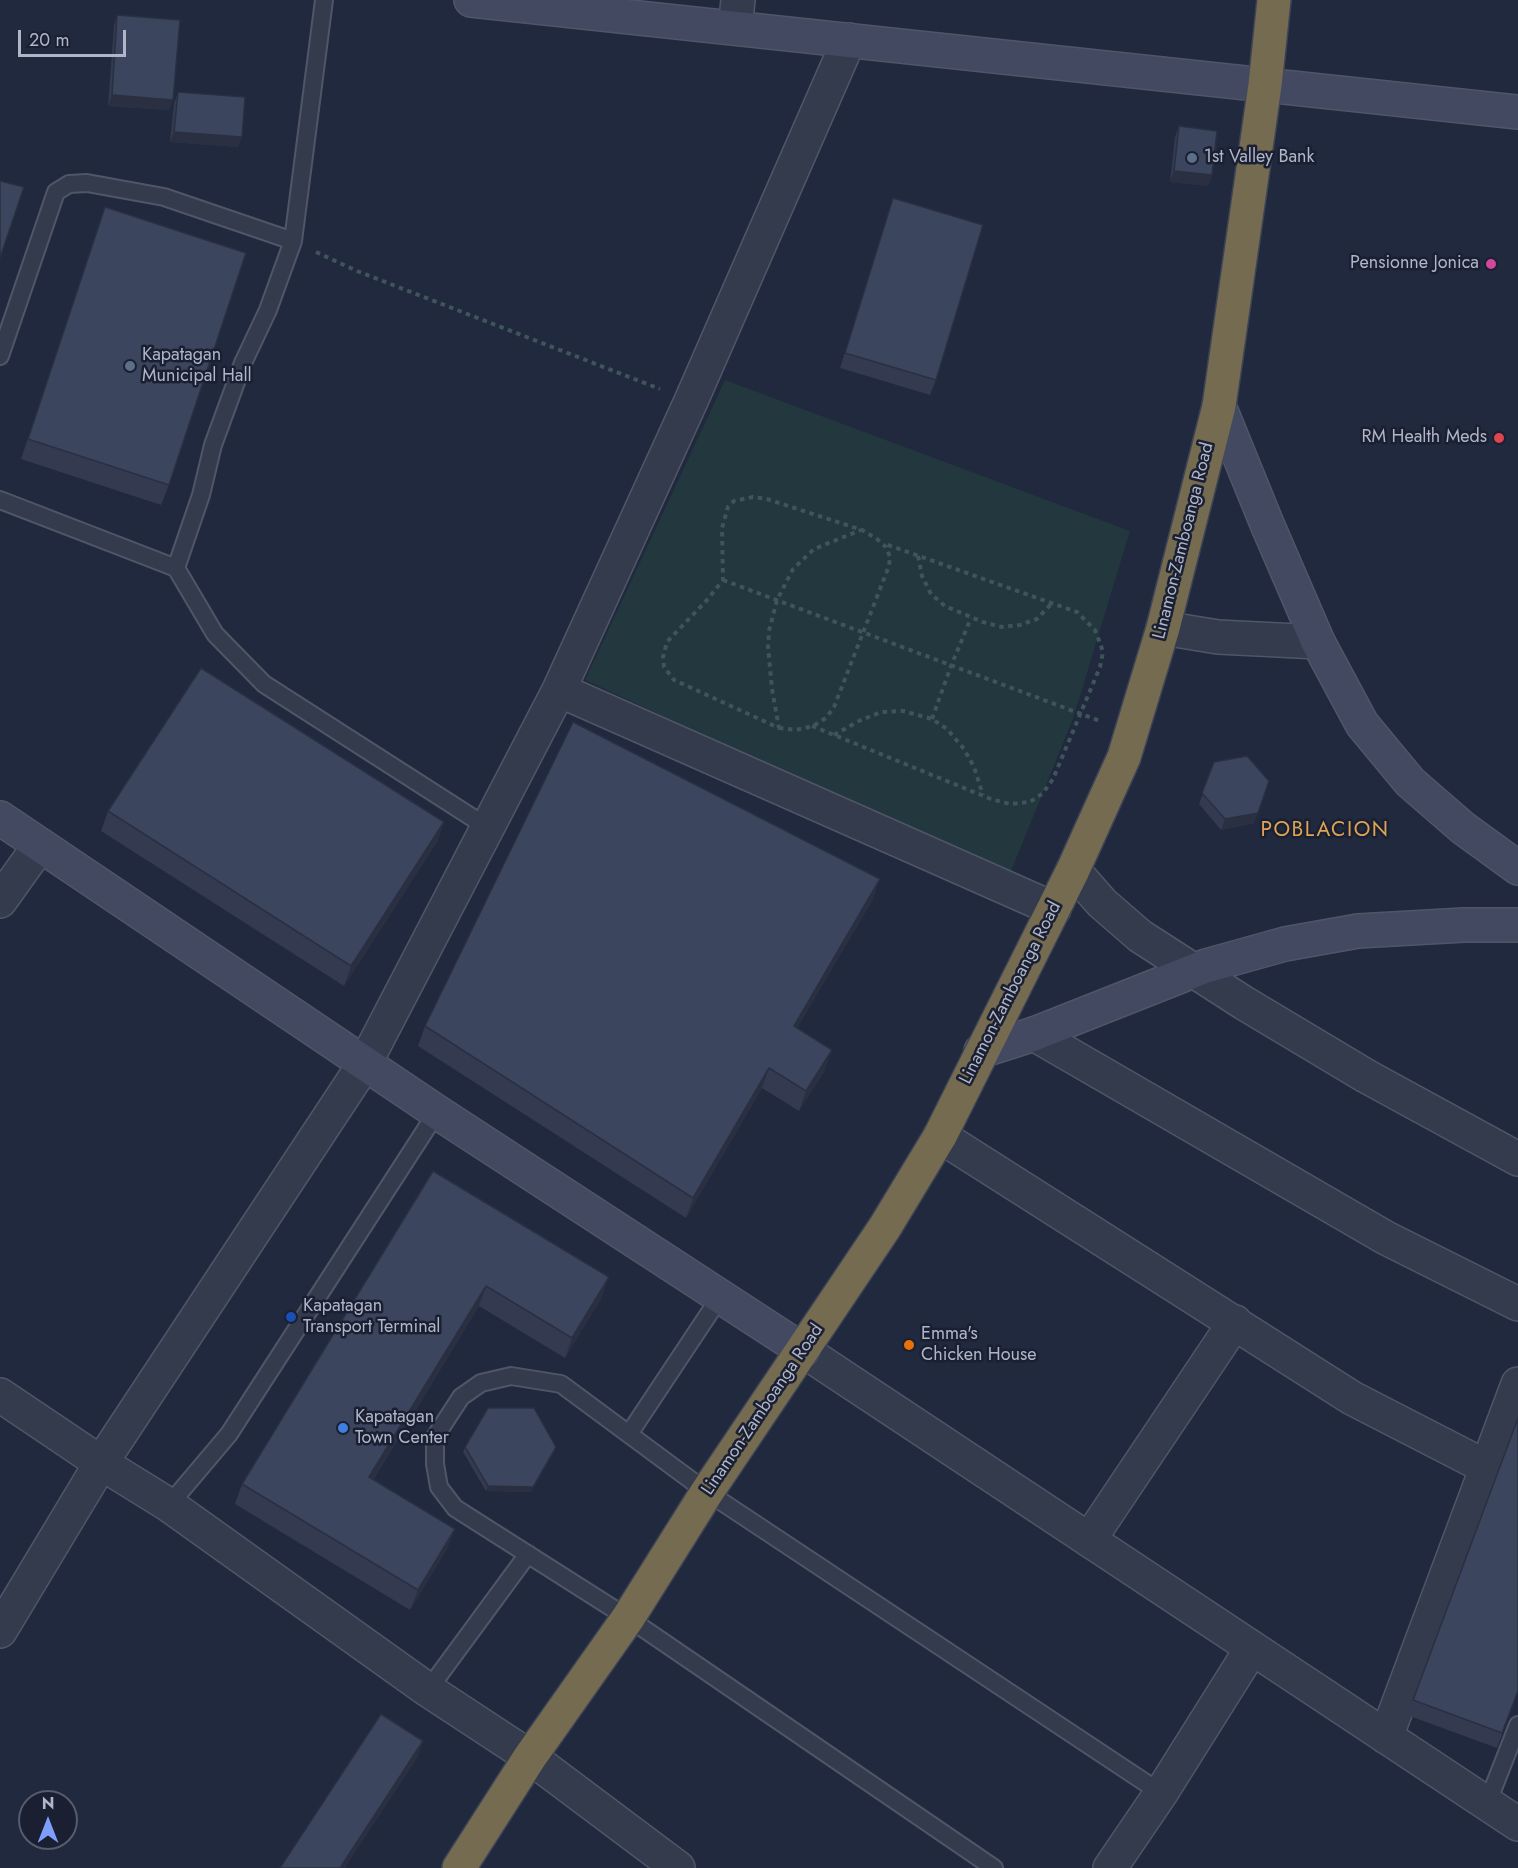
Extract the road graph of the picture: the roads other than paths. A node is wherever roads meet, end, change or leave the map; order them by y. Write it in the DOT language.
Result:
graph roads {
  1 [pos="324,0"];
  2 [pos="471,0"];
  3 [pos="1274,0"];
  4 [pos="737,14"];
  5 [pos="849,40"];
  6 [pos="1265,85"];
  7 [pos="1518,112"];
  8 [pos="293,241"];
  9 [pos="0,356"];
  10 [pos="1219,406"];
  11 [pos="0,500"];
  12 [pos="176,568"];
  13 [pos="1163,628"];
  14 [pos="1318,642"];
  15 [pos="559,690"];
  16 [pos="0,818"];
  17 [pos="487,827"];
  18 [pos="40,845"];
  19 [pos="1518,868"];
  20 [pos="1073,870"];
  21 [pos="0,901"];
  22 [pos="1054,909"];
  23 [pos="1518,925"];
  24 [pos="1193,971"];
  25 [pos="1034,1034"];
  26 [pos="981,1051"];
  27 [pos="365,1063"];
  28 [pos="437,1112"];
  29 [pos="939,1136"];
  30 [pos="1518,1159"];
  31 [pos="720,1297"];
  32 [pos="1518,1304"];
  33 [pos="1235,1322"];
  34 [pos="804,1351"];
  35 [pos="1518,1384"];
  36 [pos="0,1395"];
  37 [pos="629,1434"];
  38 [pos="100,1463"];
  39 [pos="1486,1467"];
  40 [pos="707,1492"];
  41 [pos="169,1504"];
  42 [pos="1089,1540"];
  43 [pos="528,1554"];
  44 [pos="628,1618"];
  45 [pos="0,1631"];
  46 [pos="1252,1648"];
  47 [pos="428,1690"];
  48 [pos="1518,1725"];
  49 [pos="1386,1737"];
  50 [pos="531,1757"];
  51 [pos="1161,1793"];
  52 [pos="1487,1804"];
  53 [pos="1518,1824"];
  54 [pos="459,1868"];
  55 [pos="678,1868"];
  56 [pos="994,1868"];
  57 [pos="1110,1868"];
  1 -- 8 [label="lane"];
  2 -- 4 [label="street"];
  3 -- 6 [label="highway, Linamon-Zamboanga Road"];
  4 -- 5 [label="street"];
  5 -- 6 [label="street"];
  5 -- 15 [label="street"];
  6 -- 7 [label="street"];
  6 -- 10 [label="highway, Linamon-Zamboanga Road"];
  8 -- 9 [label="lane"];
  8 -- 12 [label="lane"];
  10 -- 13 [label="highway, Linamon-Zamboanga Road"];
  10 -- 14 [label="street"];
  11 -- 12 [label="lane"];
  12 -- 17 [label="lane"];
  13 -- 14 [label="street"];
  13 -- 20 [label="highway, Linamon-Zamboanga Road"];
  14 -- 19 [label="street"];
  15 -- 17 [label="street"];
  15 -- 22 [label="street"];
  16 -- 18 [label="street"];
  17 -- 27 [label="street"];
  18 -- 21 [label="street"];
  18 -- 27 [label="street"];
  20 -- 22 [label="highway, Linamon-Zamboanga Road"];
  20 -- 24 [label="street"];
  22 -- 26 [label="highway, Linamon-Zamboanga Road"];
  23 -- 24 [label="street"];
  24 -- 25 [label="street"];
  24 -- 30 [label="street"];
  25 -- 26 [label="street"];
  25 -- 32 [label="street"];
  26 -- 29 [label="highway, Linamon-Zamboanga Road"];
  27 -- 28 [label="street"];
  27 -- 38 [label="street"];
  28 -- 31 [label="street"];
  28 -- 41 [label="lane"];
  29 -- 33 [label="street"];
  29 -- 34 [label="highway, Linamon-Zamboanga Road"];
  31 -- 34 [label="street"];
  31 -- 37 [label="lane"];
  33 -- 39 [label="street"];
  33 -- 42 [label="street"];
  34 -- 40 [label="highway, Linamon-Zamboanga Road"];
  34 -- 42 [label="street"];
  35 -- 39 [label="street"];
  36 -- 38 [label="street"];
  37 -- 40 [label="lane"];
  37 -- 43 [label="lane"];
  38 -- 41 [label="street"];
  38 -- 45 [label="street"];
  39 -- 49 [label="street"];
  40 -- 44 [label="highway, Linamon-Zamboanga Road"];
  40 -- 51 [label="lane"];
  41 -- 47 [label="street"];
  42 -- 46 [label="street"];
  43 -- 44 [label="lane"];
  43 -- 47 [label="lane"];
  44 -- 50 [label="highway, Linamon-Zamboanga Road"];
  44 -- 56 [label="lane"];
  46 -- 49 [label="street"];
  46 -- 51 [label="street"];
  47 -- 50 [label="street"];
  48 -- 52 [label="lane"];
  49 -- 52 [label="street"];
  50 -- 54 [label="highway, Linamon-Zamboanga Road"];
  50 -- 55 [label="street"];
  51 -- 57 [label="street"];
  52 -- 53 [label="street"];
}
